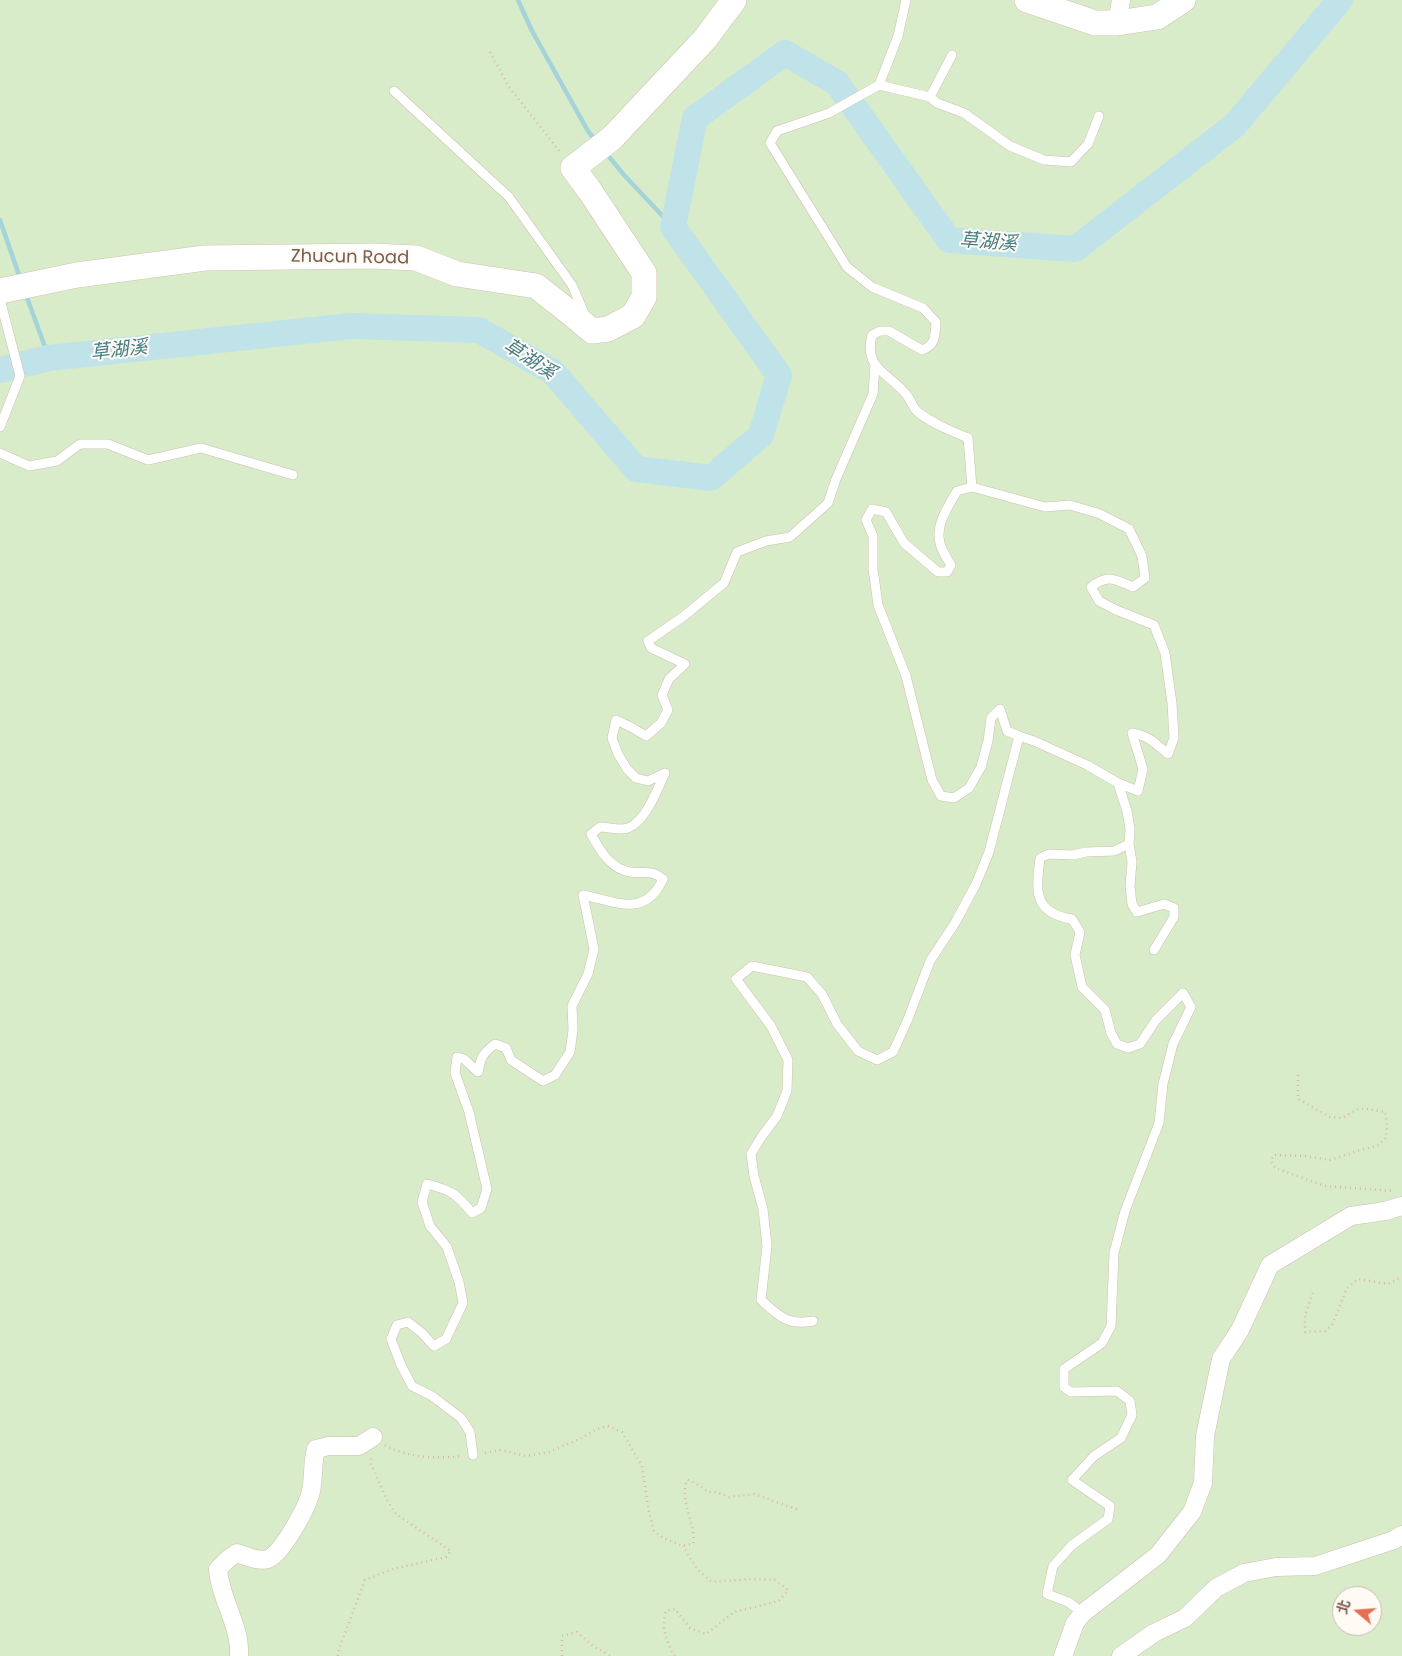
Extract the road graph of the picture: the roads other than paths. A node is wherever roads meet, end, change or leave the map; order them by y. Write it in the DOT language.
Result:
graph roads {
  1 [pos="734,0"];
  2 [pos="906,0"];
  3 [pos="1027,0"];
  4 [pos="1183,0"];
  5 [pos="1119,12"];
  6 [pos="952,55"];
  7 [pos="879,85"];
  8 [pos="394,91"];
  9 [pos="930,97"];
  10 [pos="1099,116"];
  11 [pos="10,295"];
  12 [pos="592,331"];
  13 [pos="876,366"];
  14 [pos="0,427"];
  15 [pos="0,452"];
  16 [pos="294,475"];
  17 [pos="972,487"];
  18 [pos="1018,736"];
  19 [pos="1118,783"];
  20 [pos="1130,844"];
  21 [pos="1154,950"];
  22 [pos="1402,1206"];
  23 [pos="813,1321"];
  24 [pos="373,1437"];
  25 [pos="473,1455"];
  26 [pos="1402,1535"];
  27 [pos="1083,1613"];
  28 [pos="239,1656"];
  29 [pos="1063,1656"];
  30 [pos="1121,1656"];
  1 -- 12 [label="street"];
  2 -- 7 [label="lane"];
  3 -- 5 [label="street"];
  4 -- 5 [label="street"];
  6 -- 9 [label="lane"];
  7 -- 9 [label="lane"];
  7 -- 13 [label="lane"];
  8 -- 12 [label="lane"];
  9 -- 10 [label="lane"];
  11 -- 12 [label="street, Zhucun Road"];
  11 -- 14 [label="lane"];
  13 -- 17 [label="lane"];
  13 -- 25 [label="lane"];
  15 -- 16 [label="lane"];
  17 -- 18 [label="lane"];
  17 -- 19 [label="lane"];
  18 -- 19 [label="lane"];
  18 -- 23 [label="lane"];
  19 -- 20 [label="lane"];
  20 -- 21 [label="lane"];
  20 -- 27 [label="lane"];
  22 -- 27 [label="street"];
  24 -- 28 [label="street"];
  26 -- 30 [label="street"];
  27 -- 29 [label="street"];
}
